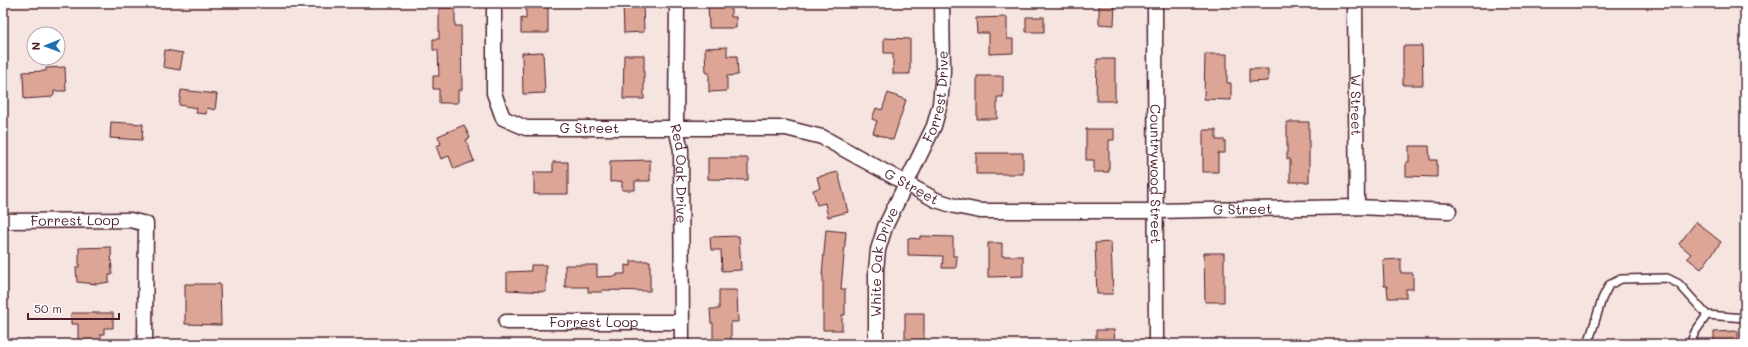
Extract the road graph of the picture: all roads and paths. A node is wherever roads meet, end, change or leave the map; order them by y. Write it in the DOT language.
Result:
graph roads {
  1 [pos="494,3"];
  2 [pos="676,3"];
  3 [pos="942,3"];
  4 [pos="1155,3"];
  5 [pos="1355,3"];
  6 [pos="676,128"];
  7 [pos="905,183"];
  8 [pos="1357,207"];
  9 [pos="1155,211"];
  10 [pos="1449,211"];
  11 [pos="3,221"];
  12 [pos="1707,315"];
  13 [pos="1745,318"];
  14 [pos="506,322"];
  15 [pos="682,322"];
  16 [pos="145,344"];
  17 [pos="682,344"];
  18 [pos="876,344"];
  19 [pos="1156,344"];
  20 [pos="1588,344"];
  21 [pos="1690,344"];
  1 -- 6 [label="street, G Street"];
  2 -- 6 [label="street, Red Oak Drive"];
  3 -- 7 [label="street, Forrest Drive"];
  4 -- 9 [label="street, Countrywood Street"];
  5 -- 8 [label="street, W Street"];
  6 -- 7 [label="street, G Street"];
  6 -- 15 [label="street, Red Oak Drive"];
  7 -- 9 [label="street, G Street"];
  7 -- 18 [label="street, White Oak Drive"];
  8 -- 9 [label="street, G Street"];
  8 -- 10 [label="street, G Street"];
  9 -- 19 [label="street, Countrywood Street"];
  11 -- 16 [label="street, Forrest Loop"];
  12 -- 13 [label="lane"];
  12 -- 20 [label="lane"];
  12 -- 21 [label="lane"];
  14 -- 15 [label="street, Forrest Loop"];
  15 -- 17 [label="street, Red Oak Drive"];
}
